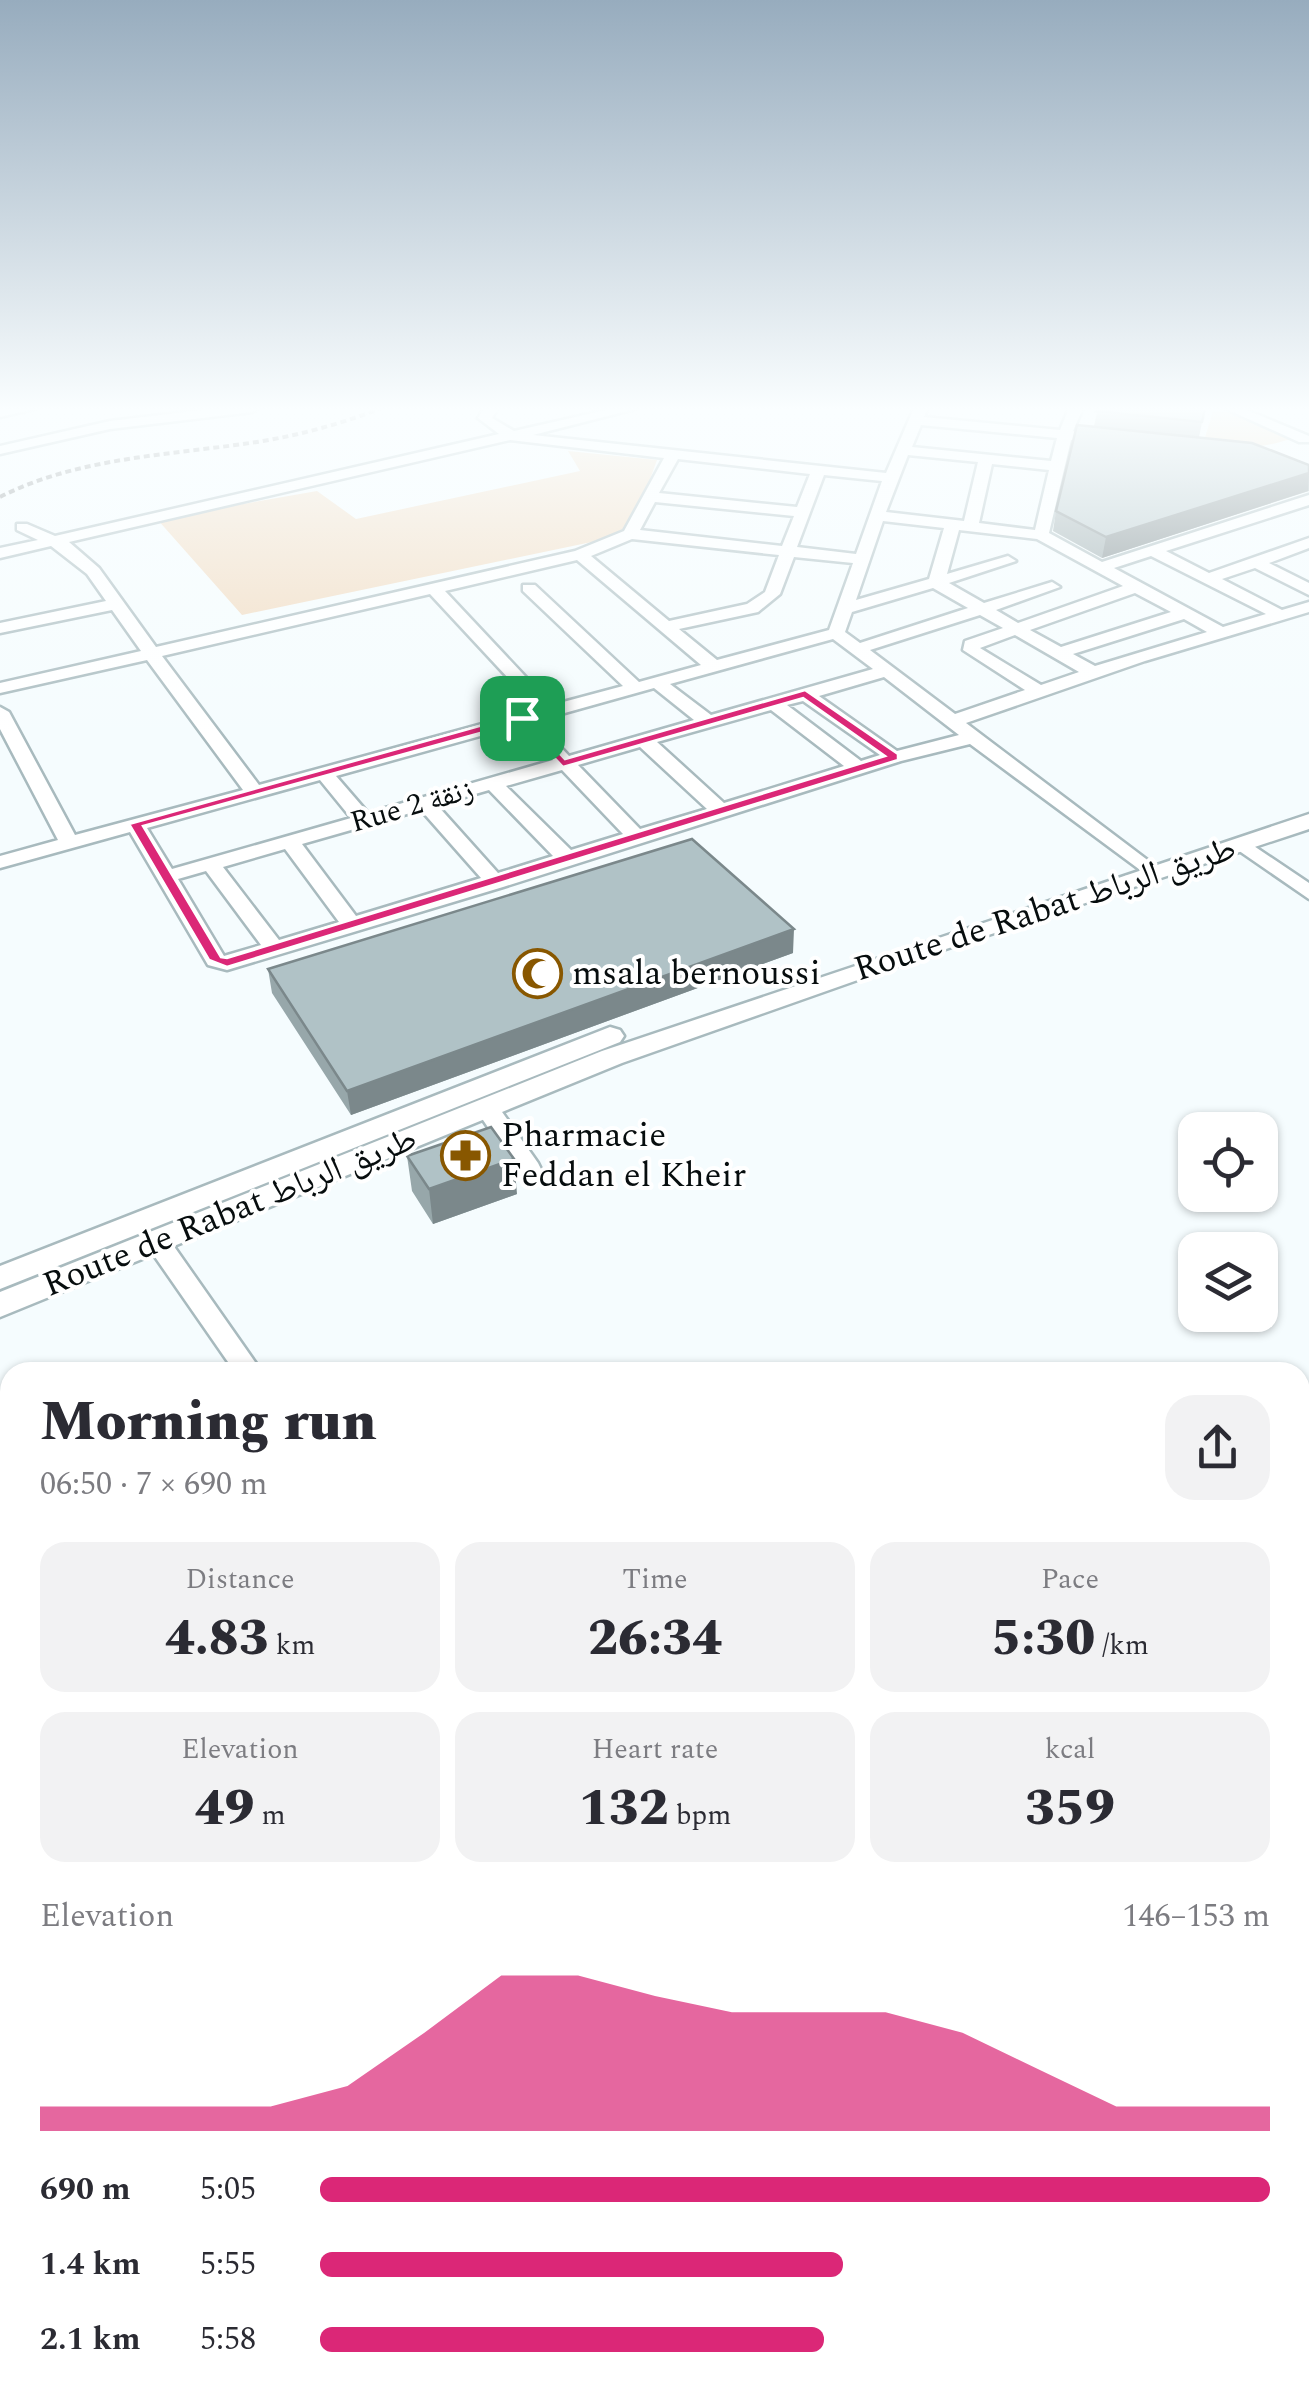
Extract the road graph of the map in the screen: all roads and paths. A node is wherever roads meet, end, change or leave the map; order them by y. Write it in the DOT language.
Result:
graph roads {
  1 [pos="132,520"];
  2 [pos="144,520"];
  3 [pos="638,520"];
  4 [pos="798,520"];
  5 [pos="875,520"];
  6 [pos="914,520"];
  7 [pos="964,520"];
  8 [pos="1044,520"];
  9 [pos="1247,520"];
  10 [pos="0,522"];
  11 [pos="962,525"];
  12 [pos="27,530"];
  13 [pos="630,534"];
  14 [pos="1040,535"];
  15 [pos="63,538"];
  16 [pos="0,540"];
  17 [pos="1309,543"];
  18 [pos="1153,550"];
  19 [pos="786,551"];
  20 [pos="0,553"];
  21 [pos="580,555"];
  22 [pos="942,556"];
  23 [pos="860,559"];
  24 [pos="1008,561"];
  25 [pos="1256,562"];
  26 [pos="1102,567"];
  27 [pos="1211,578"];
  28 [pos="936,583"];
  29 [pos="1052,586"];
  30 [pos="1138,586"];
  31 [pos="434,588"];
  32 [pos="529,588"];
  33 [pos="1309,590"];
  34 [pos="115,604"];
  35 [pos="1084,604"];
  36 [pos="1309,607"];
  37 [pos="844,609"];
  38 [pos="982,610"];
  39 [pos="1186,612"];
  40 [pos="1278,614"];
  41 [pos="667,626"];
  42 [pos="0,628"];
  43 [pos="1016,628"];
  44 [pos="1220,632"];
  45 [pos="836,633"];
  46 [pos="857,649"];
  47 [pos="1059,652"];
  48 [pos="151,653"];
  49 [pos="713,666"];
  50 [pos="886,671"];
  51 [pos="1092,672"];
  52 [pos="655,681"];
  53 [pos="634,686"];
  54 [pos="0,688"];
  55 [pos="1038,691"];
  56 [pos="805,694"];
  57 [pos="773,703"];
  58 [pos="548,711"];
  59 [pos="0,712"];
  60 [pos="522,718"];
  61 [pos="708,721"];
  62 [pos="953,721"];
  63 [pos="974,737"];
  64 [pos="643,740"];
  65 [pos="894,757"];
  66 [pos="563,763"];
  67 [pos="858,768"];
  68 [pos="324,773"];
  69 [pos="493,783"];
  70 [pos="255,792"];
  71 [pos="1309,801"];
  72 [pos="424,802"];
  73 [pos="722,812"];
  74 [pos="363,820"];
  75 [pos="1309,821"];
  76 [pos="136,824"];
  77 [pos="638,839"];
  78 [pos="69,842"];
  79 [pos="290,842"];
  80 [pos="1242,844"];
  81 [pos="569,860"];
  82 [pos="0,862"];
  83 [pos="211,864"];
  84 [pos="1142,865"];
  85 [pos="168,876"];
  86 [pos="496,882"];
  87 [pos="1309,892"];
  88 [pos="352,926"];
  89 [pos="275,949"];
  90 [pos="487,1108"];
  91 [pos="529,1169"];
  92 [pos="158,1241"];
  93 [pos="0,1278"];
  94 [pos="0,1305"];
  95 [pos="242,1362"];
  1 -- 15 [label="street"];
  2 -- 15 [label="street"];
  3 -- 13 [label="street"];
  4 -- 19 [label="street"];
  5 -- 23 [label="street"];
  6 -- 11 [label="street"];
  7 -- 11 [label="street"];
  8 -- 14 [label="street"];
  9 -- 18 [label="street"];
  10 -- 12 [label="street"];
  11 -- 14 [label="street"];
  11 -- 22 [label="street"];
  12 -- 15 [label="street"];
  12 -- 16 [label="street"];
  13 -- 19 [label="street"];
  13 -- 21 [label="street"];
  14 -- 26 [label="street"];
  15 -- 20 [label="street"];
  15 -- 34 [label="street"];
  17 -- 25 [label="street"];
  18 -- 26 [label="street"];
  18 -- 27 [label="street"];
  19 -- 23 [label="street"];
  19 -- 41 [label="street"];
  21 -- 31 [label="street"];
  21 -- 41 [label="street"];
  22 -- 24 [label="street"];
  22 -- 28 [label="street"];
  23 -- 37 [label="street"];
  24 -- 28 [label="street"];
  24 -- 29 [label="street"];
  25 -- 27 [label="street"];
  25 -- 33 [label="street"];
  26 -- 30 [label="street"];
  27 -- 40 [label="street"];
  28 -- 37 [label="street"];
  28 -- 38 [label="street"];
  29 -- 35 [label="street"];
  29 -- 38 [label="street"];
  30 -- 35 [label="street"];
  30 -- 39 [label="street"];
  31 -- 48 [label="street"];
  31 -- 58 [label="street"];
  32 -- 53 [label="street"];
  34 -- 42 [label="street"];
  34 -- 48 [label="street"];
  35 -- 43 [label="street"];
  36 -- 40 [label="street"];
  37 -- 45 [label="street"];
  38 -- 43 [label="street"];
  38 -- 46 [label="street"];
  39 -- 44 [label="street"];
  39 -- 47 [label="street"];
  40 -- 44 [label="street"];
  41 -- 49 [label="street"];
  43 -- 47 [label="street"];
  43 -- 55 [label="street"];
  44 -- 51 [label="street"];
  45 -- 46 [label="street"];
  45 -- 49 [label="street"];
  46 -- 50 [label="street"];
  47 -- 51 [label="street"];
  48 -- 54 [label="street"];
  48 -- 70 [label="street"];
  49 -- 52 [label="street"];
  50 -- 56 [label="street, Rue 2 زنقة"];
  50 -- 62 [label="street"];
  51 -- 55 [label="street"];
  52 -- 53 [label="street"];
  52 -- 61 [label="street"];
  53 -- 58 [label="street"];
  55 -- 62 [label="street"];
  56 -- 57 [label="street, Rue 2 زنقة"];
  56 -- 65 [label="street"];
  57 -- 61 [label="street, Rue 2 زنقة"];
  57 -- 67 [label="street"];
  58 -- 60 [label="street"];
  59 -- 78 [label="street"];
  60 -- 66 [label="street"];
  60 -- 68 [label="street"];
  61 -- 64 [label="street, Rue 2 زنقة"];
  62 -- 63 [label="street"];
  63 -- 65 [label="street"];
  63 -- 84 [label="street"];
  64 -- 66 [label="street, Rue 2 زنقة"];
  64 -- 73 [label="street"];
  65 -- 67 [label="street"];
  66 -- 69 [label="street, Rue 2 زنقة"];
  66 -- 77 [label="street"];
  67 -- 73 [label="street"];
  68 -- 70 [label="street"];
  68 -- 74 [label="street"];
  69 -- 72 [label="street, Rue 2 زنقة"];
  69 -- 81 [label="street"];
  70 -- 76 [label="street"];
  71 -- 84 [label="main road, Route de Rabat طريق الرباط"];
  72 -- 74 [label="street, Rue 2 زنقة"];
  72 -- 86 [label="street"];
  73 -- 77 [label="street"];
  74 -- 79 [label="street, Rue 2 زنقة"];
  75 -- 80 [label="main road, Route de Rabat طريق الرباط"];
  76 -- 78 [label="street"];
  76 -- 85 [label="street"];
  77 -- 81 [label="street"];
  78 -- 82 [label="street"];
  79 -- 83 [label="street, Rue 2 زنقة"];
  79 -- 88 [label="street"];
  80 -- 84 [label="main road, Route de Rabat طريق الرباط"];
  80 -- 87 [label="street"];
  81 -- 86 [label="street"];
  83 -- 85 [label="street, Rue 2 زنقة"];
  83 -- 89 [label="street"];
  84 -- 90 [label="main road, Route de Rabat طريق الرباط"];
  84 -- 93 [label="main road, Route de Rabat طريق الرباط"];
  85 -- 89 [label="street"];
  86 -- 88 [label="street"];
  88 -- 89 [label="street"];
  90 -- 91 [label="street"];
  90 -- 92 [label="main road, Route de Rabat طريق الرباط"];
  92 -- 94 [label="main road, Route de Rabat طريق الرباط"];
  92 -- 95 [label="street"];
}
